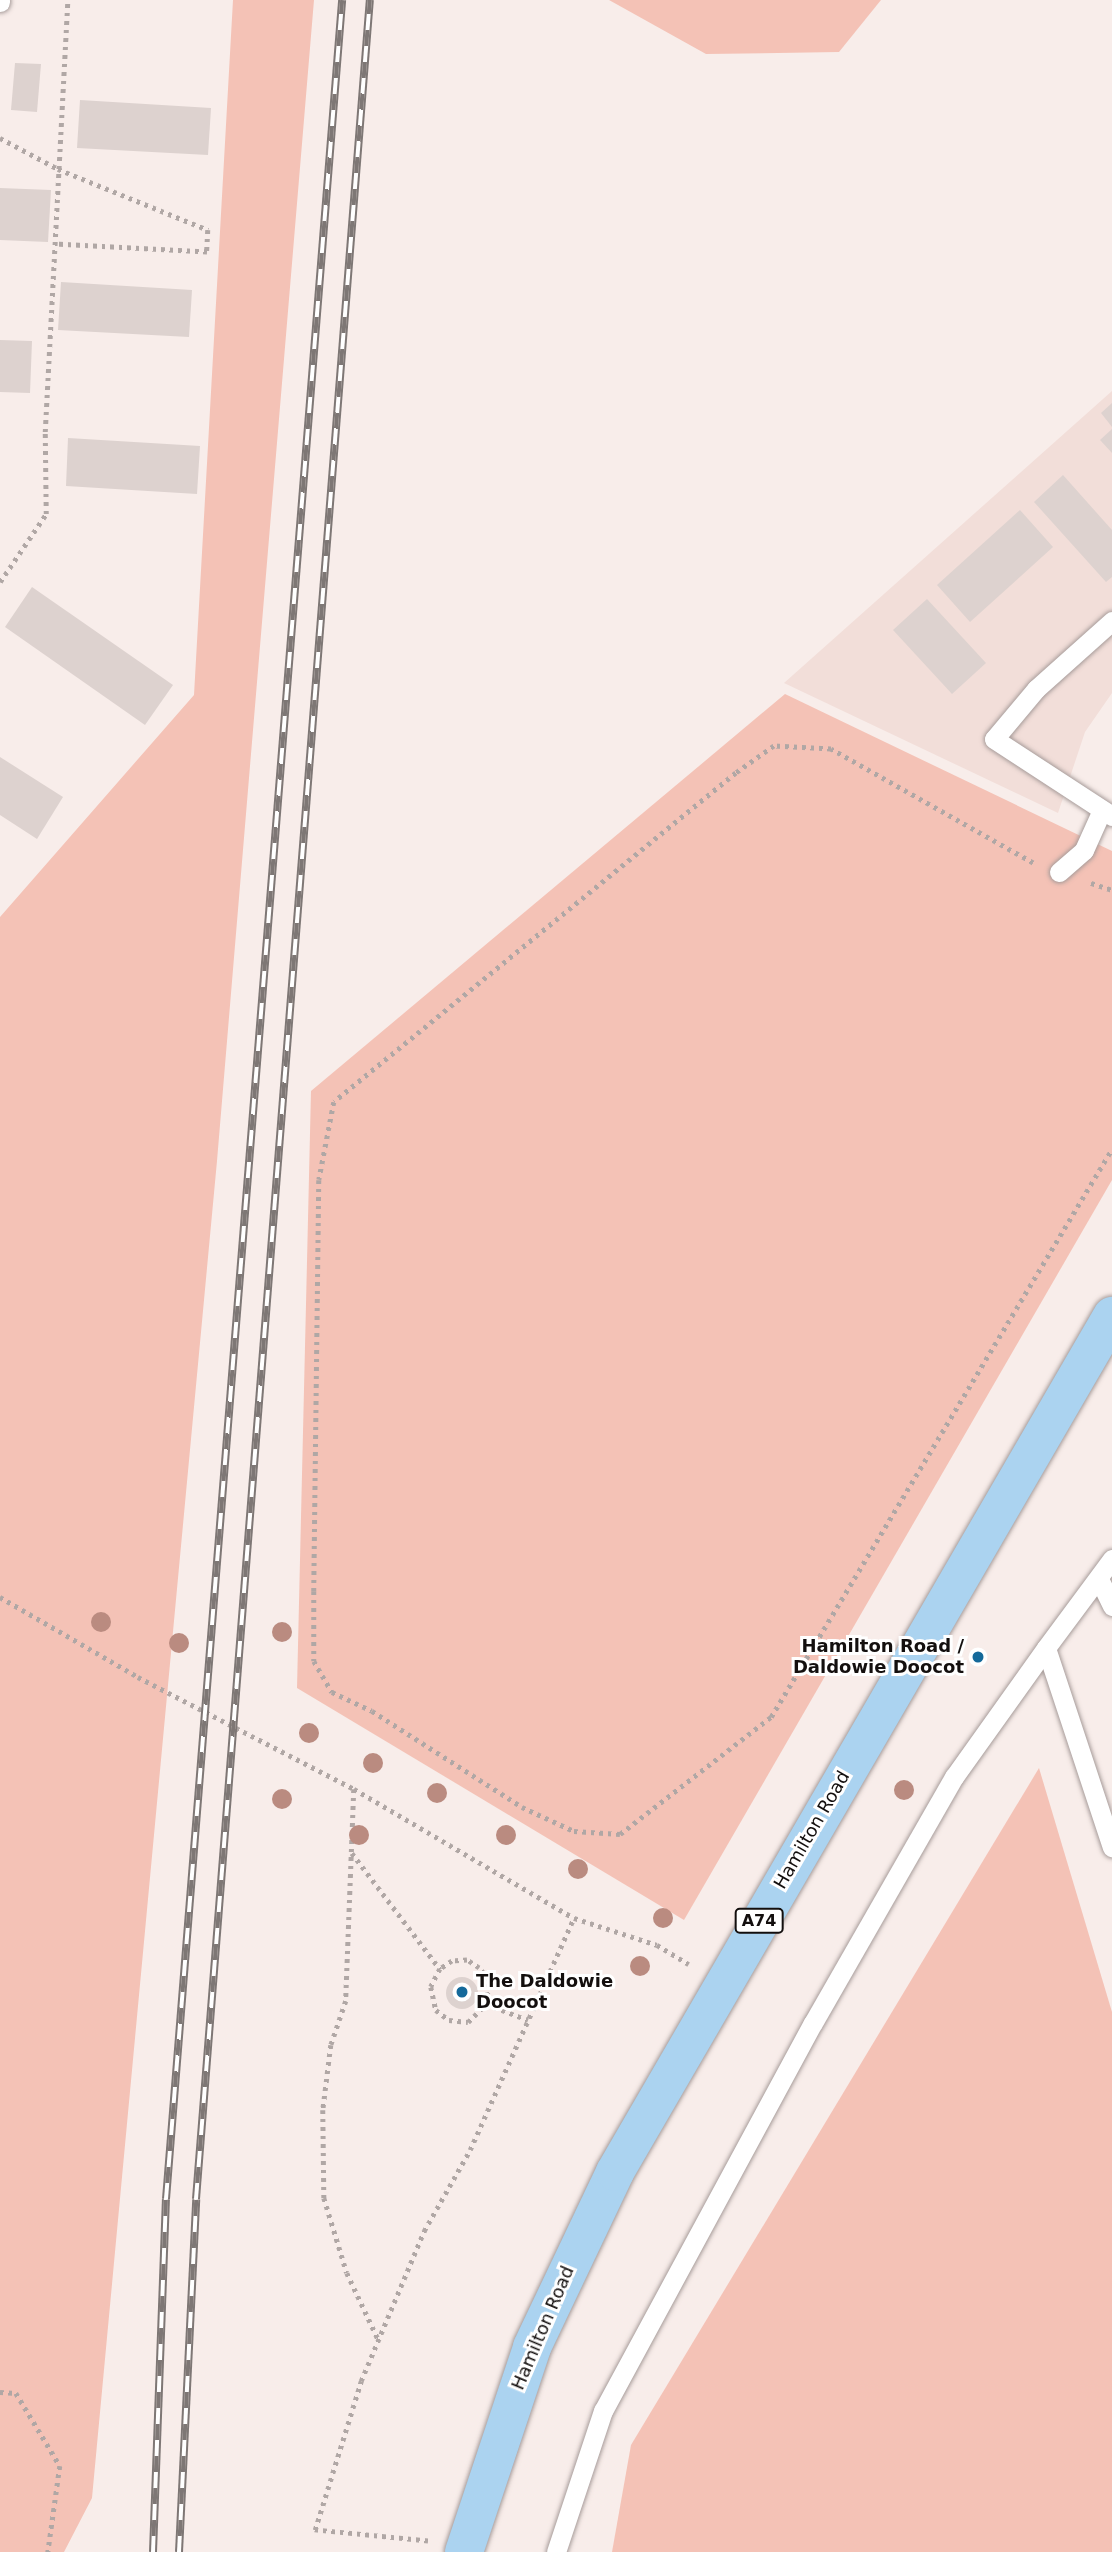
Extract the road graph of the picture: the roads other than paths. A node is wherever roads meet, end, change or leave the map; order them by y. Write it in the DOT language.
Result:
graph roads {
  1 [pos="1112,621"];
  2 [pos="1107,813"];
  3 [pos="1059,872"];
  4 [pos="1112,1316"];
  5 [pos="1112,1559"];
  6 [pos="1099,1579"];
  7 [pos="1112,1606"];
  8 [pos="1046,1648"];
  9 [pos="1112,1847"];
  10 [pos="465,2547"];
  11 [pos="556,2552"];
  1 -- 2 [label="lane"];
  2 -- 3 [label="lane"];
  4 -- 10 [label="main road, Hamilton Road / A74"];
  5 -- 6 [label="lane"];
  6 -- 7 [label="lane"];
  6 -- 8 [label="lane"];
  8 -- 9 [label="lane"];
  8 -- 11 [label="lane"];
}
